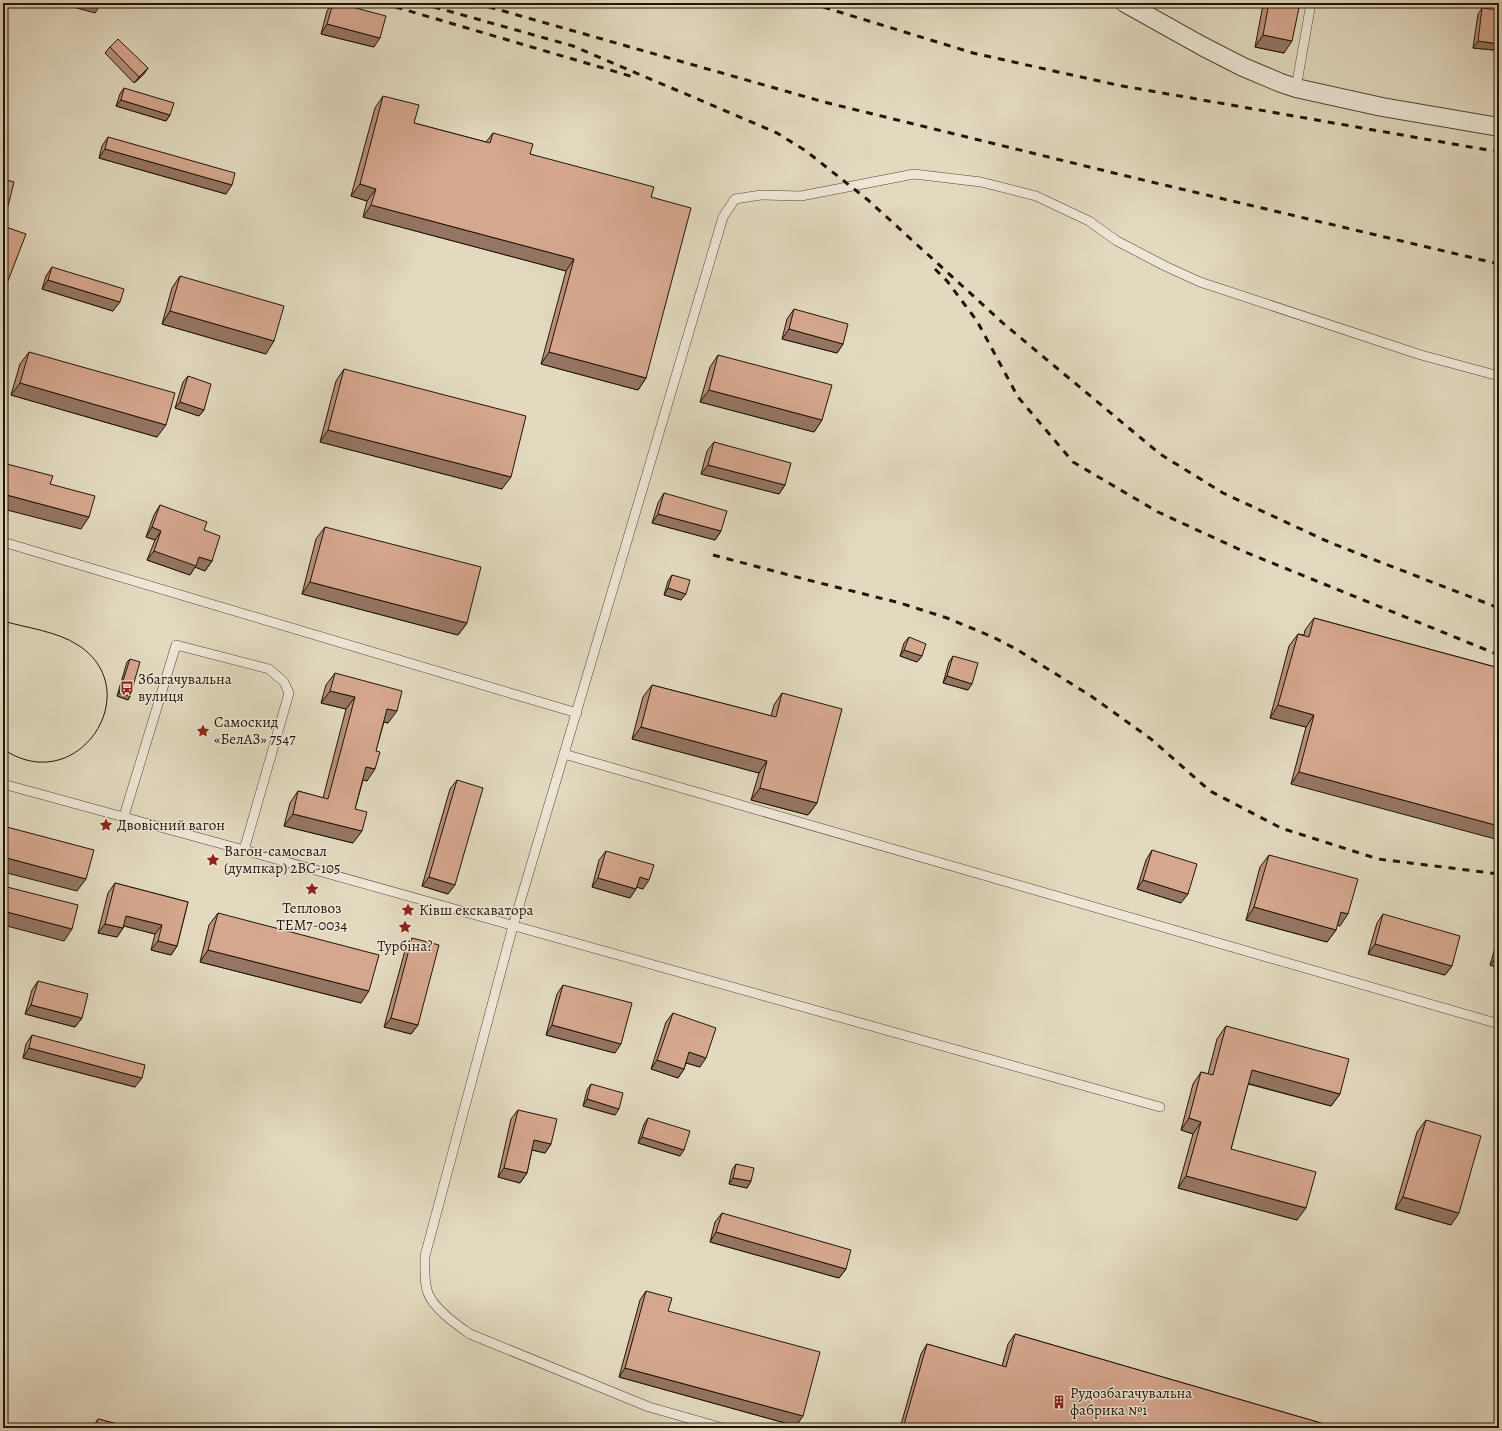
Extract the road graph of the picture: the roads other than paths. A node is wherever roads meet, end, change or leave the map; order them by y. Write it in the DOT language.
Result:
graph roads {
  1 [pos="1125,3"];
  2 [pos="1311,3"];
  3 [pos="1296,88"];
  4 [pos="1499,128"];
  5 [pos="1499,376"];
  6 [pos="3,542"];
  7 [pos="577,712"];
  8 [pos="564,754"];
  9 [pos="3,784"];
  10 [pos="124,816"];
  11 [pos="244,850"];
  12 [pos="513,926"];
  13 [pos="1499,1024"];
  14 [pos="1160,1107"];
  15 [pos="723,1428"];
  1 -- 3 [label="street"];
  2 -- 3 [label="lane"];
  3 -- 4 [label="street"];
  5 -- 7 [label="lane"];
  6 -- 7 [label="lane"];
  7 -- 8 [label="lane"];
  8 -- 12 [label="lane"];
  8 -- 13 [label="lane"];
  9 -- 10 [label="lane"];
  10 -- 11 [label="lane"];
  10 -- 11 [label="lane"];
  11 -- 12 [label="lane"];
  12 -- 14 [label="lane"];
  12 -- 15 [label="lane"];
}
